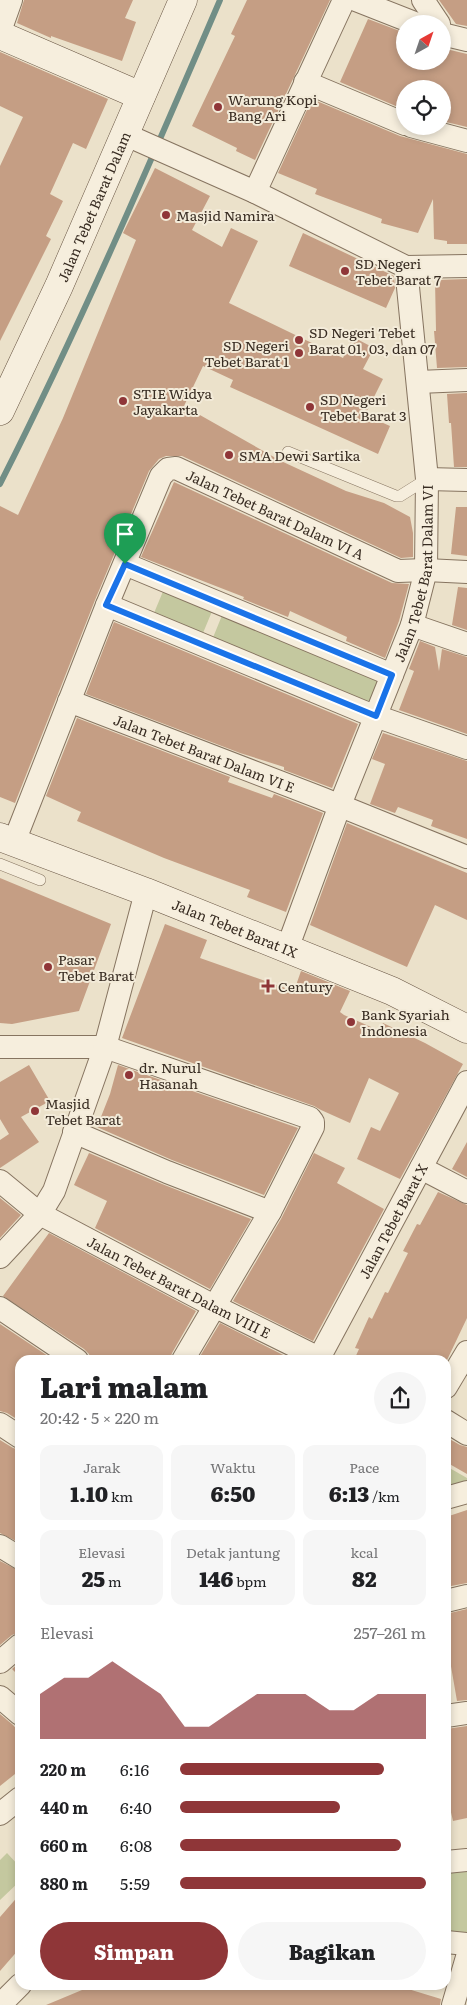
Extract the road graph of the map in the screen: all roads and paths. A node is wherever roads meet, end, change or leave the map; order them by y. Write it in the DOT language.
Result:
graph roads {
  1 [pos="11,0"];
  2 [pos="183,0"];
  3 [pos="344,0"];
  4 [pos="356,0"];
  5 [pos="423,0"];
  6 [pos="435,15"];
  7 [pos="396,16"];
  8 [pos="0,31"];
  9 [pos="0,35"];
  10 [pos="306,82"];
  11 [pos="141,96"];
  12 [pos="396,120"];
  13 [pos="124,134"];
  14 [pos="445,135"];
  15 [pos="467,141"];
  16 [pos="255,192"];
  17 [pos="467,266"];
  18 [pos="406,267"];
  19 [pos="467,380"];
  20 [pos="418,382"];
  21 [pos="0,411"];
  22 [pos="288,452"];
  23 [pos="427,479"];
  24 [pos="467,480"];
  25 [pos="125,564"];
  26 [pos="426,570"];
  27 [pos="467,572"];
  28 [pos="106,605"];
  29 [pos="412,624"];
  30 [pos="467,644"];
  31 [pos="392,675"];
  32 [pos="69,701"];
  33 [pos="376,716"];
  34 [pos="467,748"];
  35 [pos="340,805"];
  36 [pos="3,844"];
  37 [pos="467,857"];
  38 [pos="40,880"];
  39 [pos="146,892"];
  40 [pos="287,949"];
  41 [pos="467,1029"];
  42 [pos="0,1047"];
  43 [pos="105,1047"];
  44 [pos="467,1082"];
  45 [pos="74,1132"];
  46 [pos="421,1168"];
  47 [pos="0,1181"];
  48 [pos="467,1192"];
  49 [pos="270,1212"];
  50 [pos="40,1214"];
  51 [pos="0,1257"];
  52 [pos="214,1306"];
  53 [pos="0,1308"];
  54 [pos="467,1352"];
  55 [pos="70,1355"];
  56 [pos="186,1355"];
  57 [pos="310,1355"];
  58 [pos="320,1355"];
  59 [pos="451,1379"];
  60 [pos="0,1424"];
  61 [pos="451,1424"];
  62 [pos="15,1433"];
  63 [pos="467,1434"];
  64 [pos="467,1492"];
  65 [pos="451,1497"];
  66 [pos="0,1546"];
  67 [pos="15,1554"];
  68 [pos="467,1596"];
  69 [pos="451,1600"];
  70 [pos="15,1649"];
  71 [pos="0,1662"];
  72 [pos="0,1697"];
  73 [pos="15,1710"];
  74 [pos="467,1713"];
  75 [pos="451,1715"];
  76 [pos="15,1802"];
  77 [pos="0,1814"];
  78 [pos="467,1860"];
  79 [pos="451,1862"];
  80 [pos="451,1942"];
  81 [pos="467,1944"];
  82 [pos="467,1957"];
  83 [pos="15,1990"];
  84 [pos="0,2005"];
  85 [pos="453,2005"];
  1 -- 8 [label="street"];
  2 -- 11 [label="street, Jalan Tebet Barat Dalam"];
  3 -- 10 [label="street"];
  4 -- 7 [label="street"];
  5 -- 6 [label="street"];
  9 -- 11 [label="street"];
  10 -- 12 [label="street"];
  10 -- 16 [label="street"];
  11 -- 13 [label="street, Jalan Tebet Barat Dalam"];
  13 -- 16 [label="street"];
  13 -- 21 [label="street, Jalan Tebet Barat Dalam"];
  14 -- 15 [label="street"];
  16 -- 18 [label="street"];
  17 -- 18 [label="street"];
  18 -- 20 [label="street, Jalan Tebet Barat Dalam VI"];
  19 -- 20 [label="street"];
  20 -- 23 [label="street, Jalan Tebet Barat Dalam VI"];
  22 -- 23 [label="lane"];
  23 -- 24 [label="street"];
  23 -- 26 [label="street, Jalan Tebet Barat Dalam VI"];
  25 -- 26 [label="street, Jalan Tebet Barat Dalam VI A"];
  25 -- 28 [label="street, Jalan Tebet Barat Dalam VI A"];
  25 -- 31 [label="street"];
  26 -- 27 [label="street"];
  26 -- 29 [label="street, Jalan Tebet Barat Dalam VI"];
  28 -- 32 [label="street, Jalan Tebet Barat Dalam VI A"];
  28 -- 33 [label="street"];
  29 -- 30 [label="street"];
  29 -- 31 [label="street, Jalan Tebet Barat Dalam VI"];
  31 -- 33 [label="street, Jalan Tebet Barat Dalam VI"];
  32 -- 35 [label="street, Jalan Tebet Barat Dalam VI E"];
  32 -- 36 [label="street, Jalan Tebet Barat Dalam VI A"];
  33 -- 34 [label="street"];
  33 -- 35 [label="street, Jalan Tebet Barat Dalam VI"];
  35 -- 37 [label="street, Jalan Tebet Barat Dalam VI E"];
  35 -- 40 [label="street, Jalan Tebet Barat Dalam VI"];
  36 -- 38 [label="lane"];
  36 -- 39 [label="street, Jalan Tebet Barat IX"];
  39 -- 40 [label="street, Jalan Tebet Barat IX"];
  39 -- 43 [label="street"];
  40 -- 41 [label="street, Jalan Tebet Barat IX"];
  42 -- 43 [label="street"];
  43 -- 45 [label="street"];
  43 -- 49 [label="street"];
  44 -- 46 [label="street, Jalan Tebet Barat X"];
  45 -- 49 [label="street"];
  45 -- 50 [label="street"];
  46 -- 48 [label="street"];
  46 -- 58 [label="street, Jalan Tebet Barat X"];
  47 -- 50 [label="street, Jalan Tebet Barat Dalam VIII E"];
  49 -- 52 [label="street"];
  50 -- 51 [label="street"];
  50 -- 52 [label="street, Jalan Tebet Barat Dalam VIII E"];
  52 -- 56 [label="street"];
  52 -- 57 [label="street, Jalan Tebet Barat Dalam VIII E"];
  53 -- 55 [label="street"];
  54 -- 59 [label="street"];
  60 -- 62 [label="street"];
  61 -- 63 [label="street"];
  64 -- 65 [label="street"];
  66 -- 67 [label="street"];
  68 -- 69 [label="street"];
  70 -- 71 [label="street"];
  72 -- 73 [label="street"];
  74 -- 75 [label="street"];
  76 -- 77 [label="street"];
  78 -- 79 [label="street"];
  80 -- 81 [label="street"];
  82 -- 85 [label="street"];
  83 -- 84 [label="street"];
}
